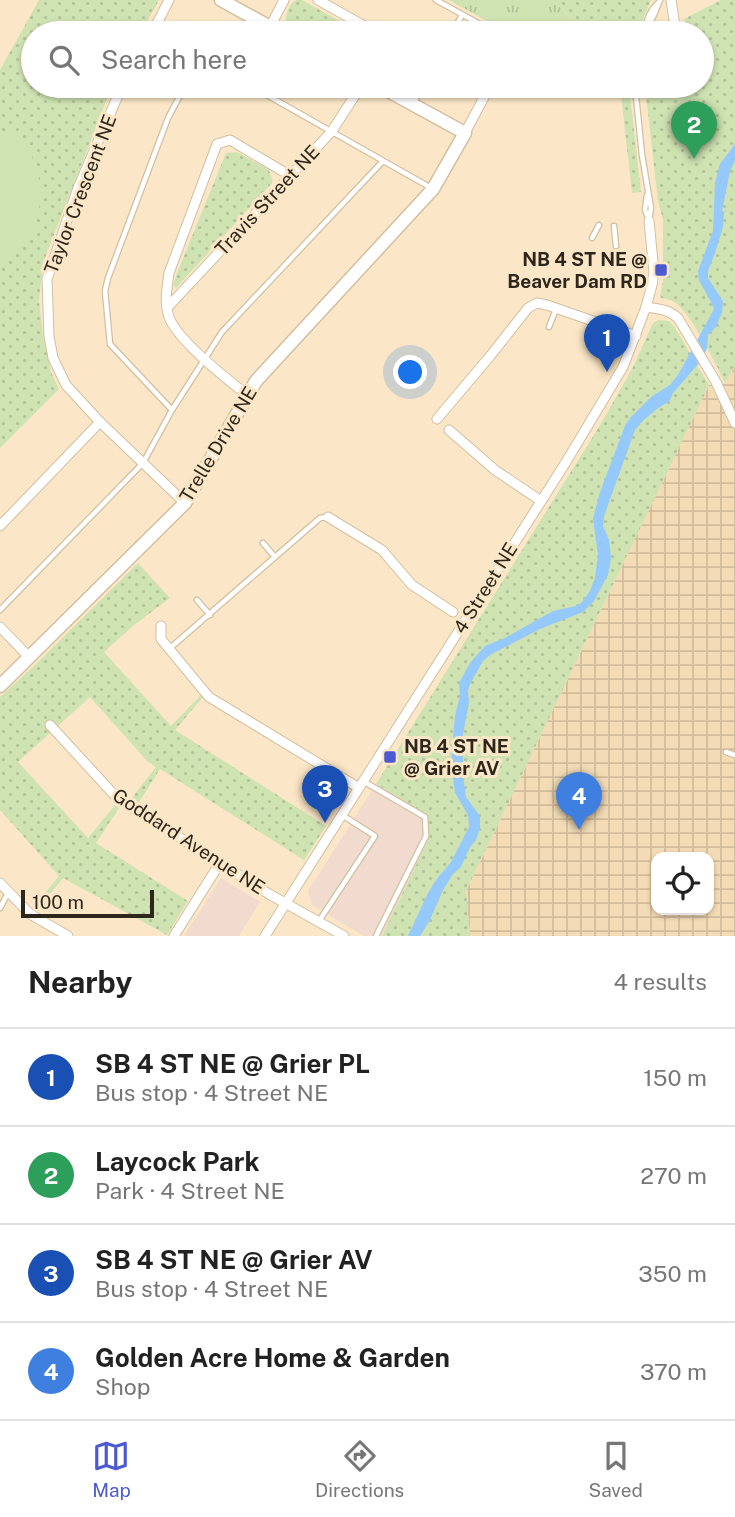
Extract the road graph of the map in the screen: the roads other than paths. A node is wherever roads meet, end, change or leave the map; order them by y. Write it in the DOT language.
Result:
graph roads {
  1 [pos="169,0"];
  2 [pos="221,0"];
  3 [pos="284,0"];
  4 [pos="318,0"];
  5 [pos="436,0"];
  6 [pos="671,0"];
  7 [pos="659,2"];
  8 [pos="462,15"];
  9 [pos="159,21"];
  10 [pos="260,21"];
  11 [pos="278,21"];
  12 [pos="356,21"];
  13 [pos="459,21"];
  14 [pos="473,21"];
  15 [pos="651,21"];
  16 [pos="674,21"];
  17 [pos="117,98"];
  18 [pos="179,98"];
  19 [pos="273,98"];
  20 [pos="353,98"];
  21 [pos="403,98"];
  22 [pos="416,98"];
  23 [pos="484,98"];
  24 [pos="636,98"];
  25 [pos="413,103"];
  26 [pos="332,131"];
  27 [pos="466,132"];
  28 [pos="383,160"];
  29 [pos="289,175"];
  30 [pos="433,188"];
  31 [pos="649,220"];
  32 [pos="599,225"];
  33 [pos="614,226"];
  34 [pos="592,238"];
  35 [pos="616,246"];
  36 [pos="646,307"];
  37 [pos="167,308"];
  38 [pos="556,308"];
  39 [pos="549,327"];
  40 [pos="609,327"];
  41 [pos="636,336"];
  42 [pos="601,349"];
  43 [pos="204,359"];
  44 [pos="247,396"];
  45 [pos="172,410"];
  46 [pos="437,419"];
  47 [pos="100,422"];
  48 [pos="735,423"];
  49 [pos="449,430"];
  50 [pos="143,463"];
  51 [pos="541,500"];
  52 [pos="185,503"];
  53 [pos="328,517"];
  54 [pos="0,526"];
  55 [pos="263,543"];
  56 [pos="275,557"];
  57 [pos="197,600"];
  58 [pos="0,610"];
  59 [pos="453,612"];
  60 [pos="209,615"];
  61 [pos="161,626"];
  62 [pos="0,627"];
  63 [pos="169,650"];
  64 [pos="30,658"];
  65 [pos="0,686"];
  66 [pos="50,725"];
  67 [pos="726,752"];
  68 [pos="735,755"];
  69 [pos="361,784"];
  70 [pos="342,814"];
  71 [pos="220,863"];
  72 [pos="0,883"];
  73 [pos="9,892"];
  74 [pos="285,903"];
  75 [pos="0,908"];
  76 [pos="319,922"];
  77 [pos="68,936"];
  78 [pos="174,936"];
  79 [pos="265,936"];
  80 [pos="344,936"];
  81 [pos="376,936"];
  1 -- 9 [label="street"];
  2 -- 10 [label="street"];
  3 -- 11 [label="street"];
  4 -- 12 [label="street"];
  5 -- 8 [label="lane"];
  6 -- 16 [label="street"];
  7 -- 15 [label="lane"];
  8 -- 13 [label="lane"];
  8 -- 14 [label="lane"];
  17 -- 47 [label="street, Taylor Crescent NE"];
  18 -- 45 [label="lane"];
  19 -- 26 [label="lane"];
  20 -- 26 [label="street, Travis Street NE"];
  21 -- 25 [label="street"];
  22 -- 25 [label="lane"];
  23 -- 27 [label="street, Trelle Drive NE"];
  24 -- 31 [label="lane, 4 Street NE"];
  25 -- 27 [label="street"];
  26 -- 28 [label="lane"];
  26 -- 29 [label="street, Travis Street NE"];
  27 -- 30 [label="street, Trelle Drive NE"];
  28 -- 30 [label="lane"];
  28 -- 43 [label="lane"];
  29 -- 37 [label="street, Travis Street NE"];
  29 -- 37 [label="street"];
  30 -- 44 [label="street, Trelle Drive NE"];
  31 -- 36 [label="street, 4 Street NE"];
  32 -- 34 [label="lane"];
  33 -- 35 [label="lane"];
  36 -- 41 [label="street, 4 Street NE"];
  36 -- 48 [label="street"];
  37 -- 43 [label="street"];
  38 -- 39 [label="lane"];
  38 -- 40 [label="street"];
  38 -- 46 [label="street"];
  40 -- 41 [label="street"];
  40 -- 42 [label="lane"];
  41 -- 51 [label="street, 4 Street NE"];
  43 -- 44 [label="street"];
  43 -- 45 [label="lane"];
  44 -- 52 [label="street, Trelle Drive NE"];
  45 -- 50 [label="lane"];
  47 -- 50 [label="street, Taylor Crescent NE"];
  47 -- 54 [label="street"];
  49 -- 51 [label="street"];
  50 -- 52 [label="street, Taylor Crescent NE"];
  50 -- 58 [label="lane"];
  51 -- 69 [label="street, 4 Street NE"];
  52 -- 64 [label="street, Trelle Drive NE"];
  53 -- 56 [label="lane"];
  53 -- 59 [label="street"];
  55 -- 56 [label="lane"];
  56 -- 60 [label="lane"];
  57 -- 60 [label="lane"];
  60 -- 63 [label="lane"];
  61 -- 63 [label="street"];
  62 -- 64 [label="street"];
  63 -- 69 [label="street"];
  64 -- 65 [label="street, Trelle Drive NE"];
  66 -- 71 [label="street, Goddard Avenue NE"];
  67 -- 68 [label="lane"];
  69 -- 70 [label="street, 4 Street NE"];
  69 -- 81 [label="lane"];
  70 -- 74 [label="street, 4 Street NE"];
  70 -- 76 [label="lane"];
  71 -- 74 [label="street, Goddard Avenue NE"];
  71 -- 78 [label="street"];
  72 -- 73 [label="street"];
  73 -- 75 [label="lane"];
  73 -- 77 [label="street"];
  74 -- 76 [label="street, Goddard Avenue NE"];
  74 -- 79 [label="street, 4 Street NE"];
  76 -- 80 [label="street, Goddard Avenue NE"];
}
